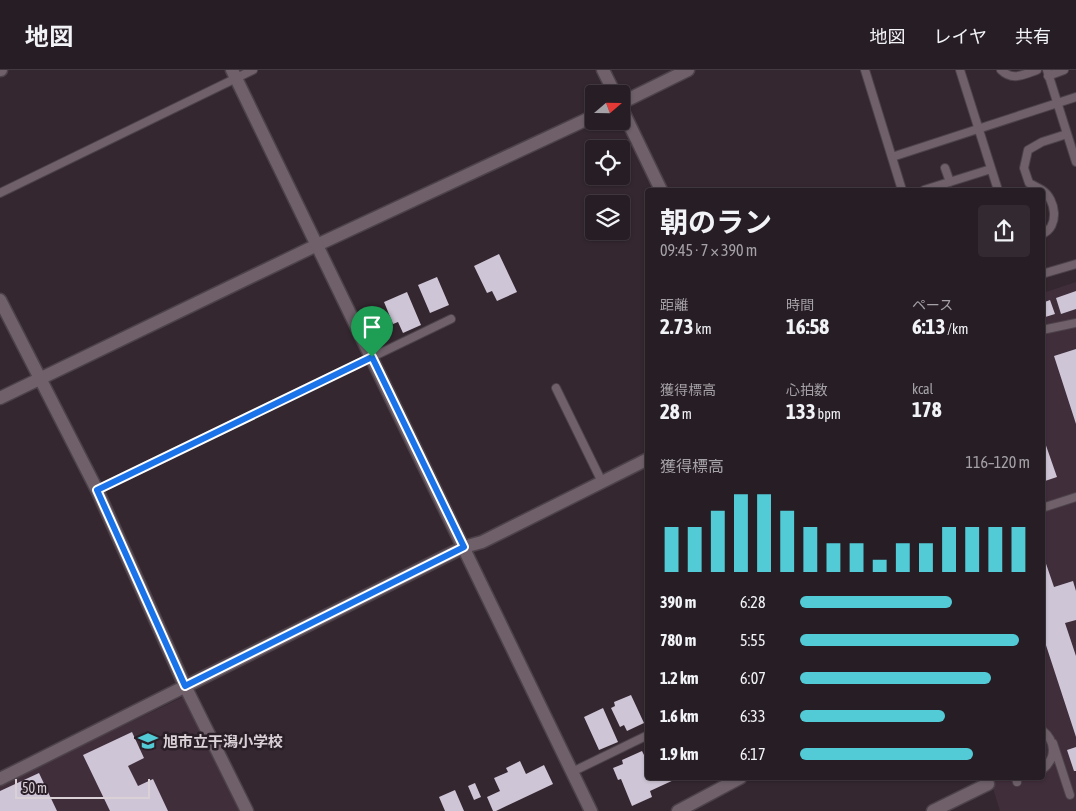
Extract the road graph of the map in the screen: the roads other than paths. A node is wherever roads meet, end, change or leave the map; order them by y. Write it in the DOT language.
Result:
graph roads {
  1 [pos="253,70"];
  2 [pos="602,70"];
  3 [pos="688,70"];
  4 [pos="865,70"];
  5 [pos="960,70"];
  6 [pos="1001,70"];
  7 [pos="1036,70"];
  8 [pos="1064,70"];
  9 [pos="1047,73"];
  10 [pos="234,74"];
  11 [pos="610,85"];
  12 [pos="1076,97"];
  13 [pos="630,99"];
  14 [pos="1058,103"];
  15 [pos="585,120"];
  16 [pos="630,126"];
  17 [pos="978,128"];
  18 [pos="1067,134"];
  19 [pos="892,157"];
  20 [pos="1076,162"];
  21 [pos="945,168"];
  22 [pos="991,168"];
  23 [pos="950,182"];
  24 [pos="660,188"];
  25 [pos="901,188"];
  26 [pos="930,188"];
  27 [pos="997,188"];
  28 [pos="1038,188"];
  29 [pos="1045,192"];
  30 [pos="0,193"];
  31 [pos="1045,233"];
  32 [pos="317,245"];
  33 [pos="1076,264"];
  34 [pos="1045,273"];
  35 [pos="0,300"];
  36 [pos="451,319"];
  37 [pos="1076,323"];
  38 [pos="1045,329"];
  39 [pos="372,357"];
  40 [pos="40,379"];
  41 [pos="556,388"];
  42 [pos="0,398"];
  43 [pos="645,460"];
  44 [pos="602,482"];
  45 [pos="97,490"];
  46 [pos="1076,497"];
  47 [pos="1045,507"];
  48 [pos="464,547"];
  49 [pos="185,686"];
  50 [pos="1045,733"];
  51 [pos="645,736"];
  52 [pos="1053,743"];
  53 [pos="1045,767"];
  54 [pos="572,772"];
  55 [pos="0,779"];
  56 [pos="736,780"];
  57 [pos="988,784"];
  58 [pos="1070,795"];
  59 [pos="247,811"];
  60 [pos="591,811"];
  61 [pos="678,811"];
  62 [pos="933,811"];
  1 -- 10 [label="lane"];
  2 -- 11 [label="street"];
  3 -- 13 [label="street"];
  4 -- 19 [label="lane"];
  5 -- 17 [label="lane"];
  6 -- 7 [label="lane"];
  8 -- 9 [label="lane"];
  9 -- 14 [label="lane"];
  10 -- 30 [label="lane"];
  10 -- 32 [label="street"];
  12 -- 14 [label="lane"];
  14 -- 17 [label="lane"];
  14 -- 18 [label="lane"];
  15 -- 32 [label="street"];
  16 -- 24 [label="street"];
  17 -- 19 [label="lane"];
  17 -- 22 [label="lane"];
  18 -- 20 [label="lane"];
  18 -- 28 [label="lane"];
  19 -- 25 [label="lane"];
  21 -- 23 [label="lane"];
  22 -- 23 [label="lane"];
  22 -- 27 [label="lane"];
  23 -- 26 [label="lane"];
  29 -- 31 [label="lane"];
  32 -- 39 [label="street"];
  32 -- 40 [label="street"];
  33 -- 34 [label="lane"];
  35 -- 40 [label="street"];
  36 -- 39 [label="lane"];
  37 -- 38 [label="lane"];
  39 -- 45 [label="lane"];
  39 -- 48 [label="street"];
  40 -- 42 [label="street"];
  40 -- 45 [label="street"];
  41 -- 44 [label="lane"];
  43 -- 44 [label="street"];
  44 -- 48 [label="street"];
  45 -- 49 [label="street"];
  46 -- 47 [label="lane"];
  48 -- 49 [label="street"];
  48 -- 54 [label="street"];
  49 -- 55 [label="street"];
  49 -- 59 [label="street"];
  50 -- 52 [label="lane"];
  51 -- 54 [label="lane"];
  52 -- 53 [label="lane"];
  52 -- 58 [label="lane"];
  54 -- 60 [label="street"];
  56 -- 61 [label="street"];
  57 -- 62 [label="street"];
}
